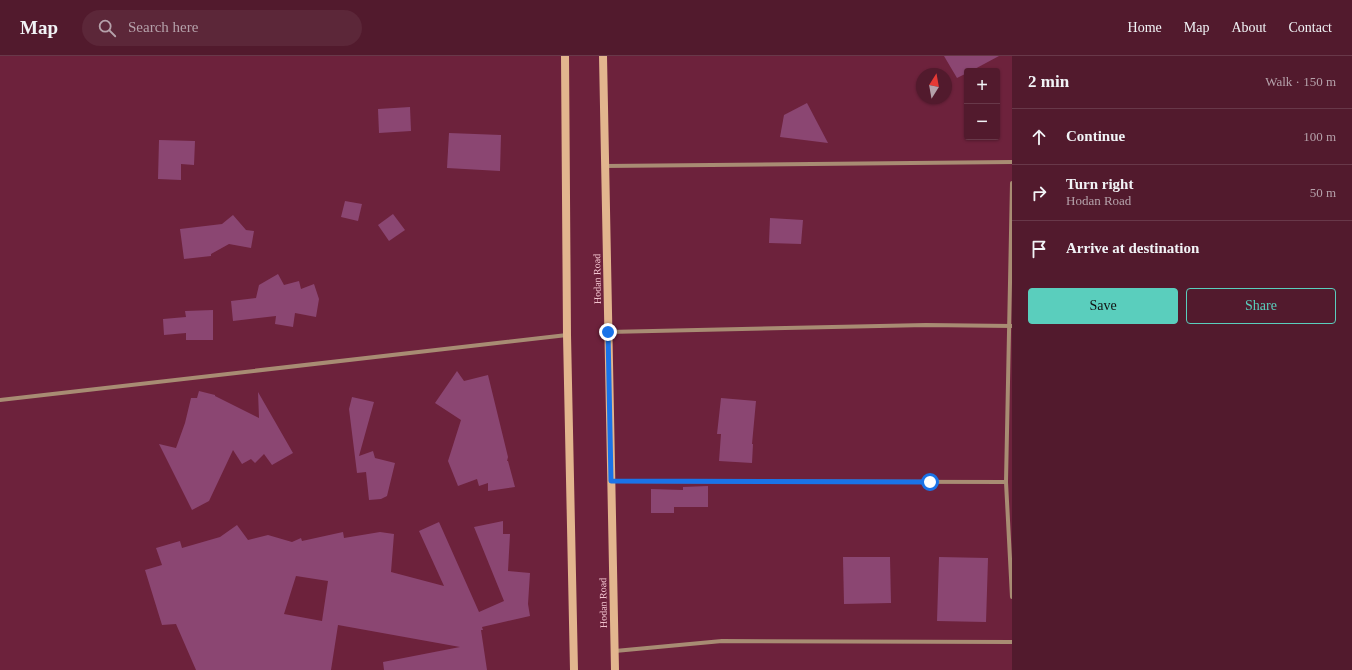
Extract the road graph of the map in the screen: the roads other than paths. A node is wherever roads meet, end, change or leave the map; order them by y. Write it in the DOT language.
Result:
graph roads {
  1 [pos="565,56"];
  2 [pos="604,56"];
  3 [pos="1012,162"];
  4 [pos="606,166"];
  5 [pos="1012,183"];
  6 [pos="1011,326"];
  7 [pos="608,332"];
  8 [pos="567,335"];
  9 [pos="0,400"];
  10 [pos="611,481"];
  11 [pos="1006,482"];
  12 [pos="1012,597"];
  13 [pos="1012,642"];
  14 [pos="614,651"];
  15 [pos="574,670"];
  16 [pos="615,670"];
  1 -- 8 [label="main road"];
  2 -- 4 [label="main road, Hodan Road"];
  3 -- 4 [label="street"];
  4 -- 7 [label="main road, Hodan Road"];
  5 -- 6 [label="street"];
  6 -- 7 [label="street"];
  6 -- 11 [label="street"];
  7 -- 10 [label="main road, Hodan Road"];
  8 -- 9 [label="street"];
  8 -- 15 [label="main road"];
  10 -- 11 [label="street"];
  10 -- 14 [label="main road, Hodan Road"];
  11 -- 12 [label="street"];
  13 -- 14 [label="street"];
  14 -- 16 [label="main road, Hodan Road"];
}
